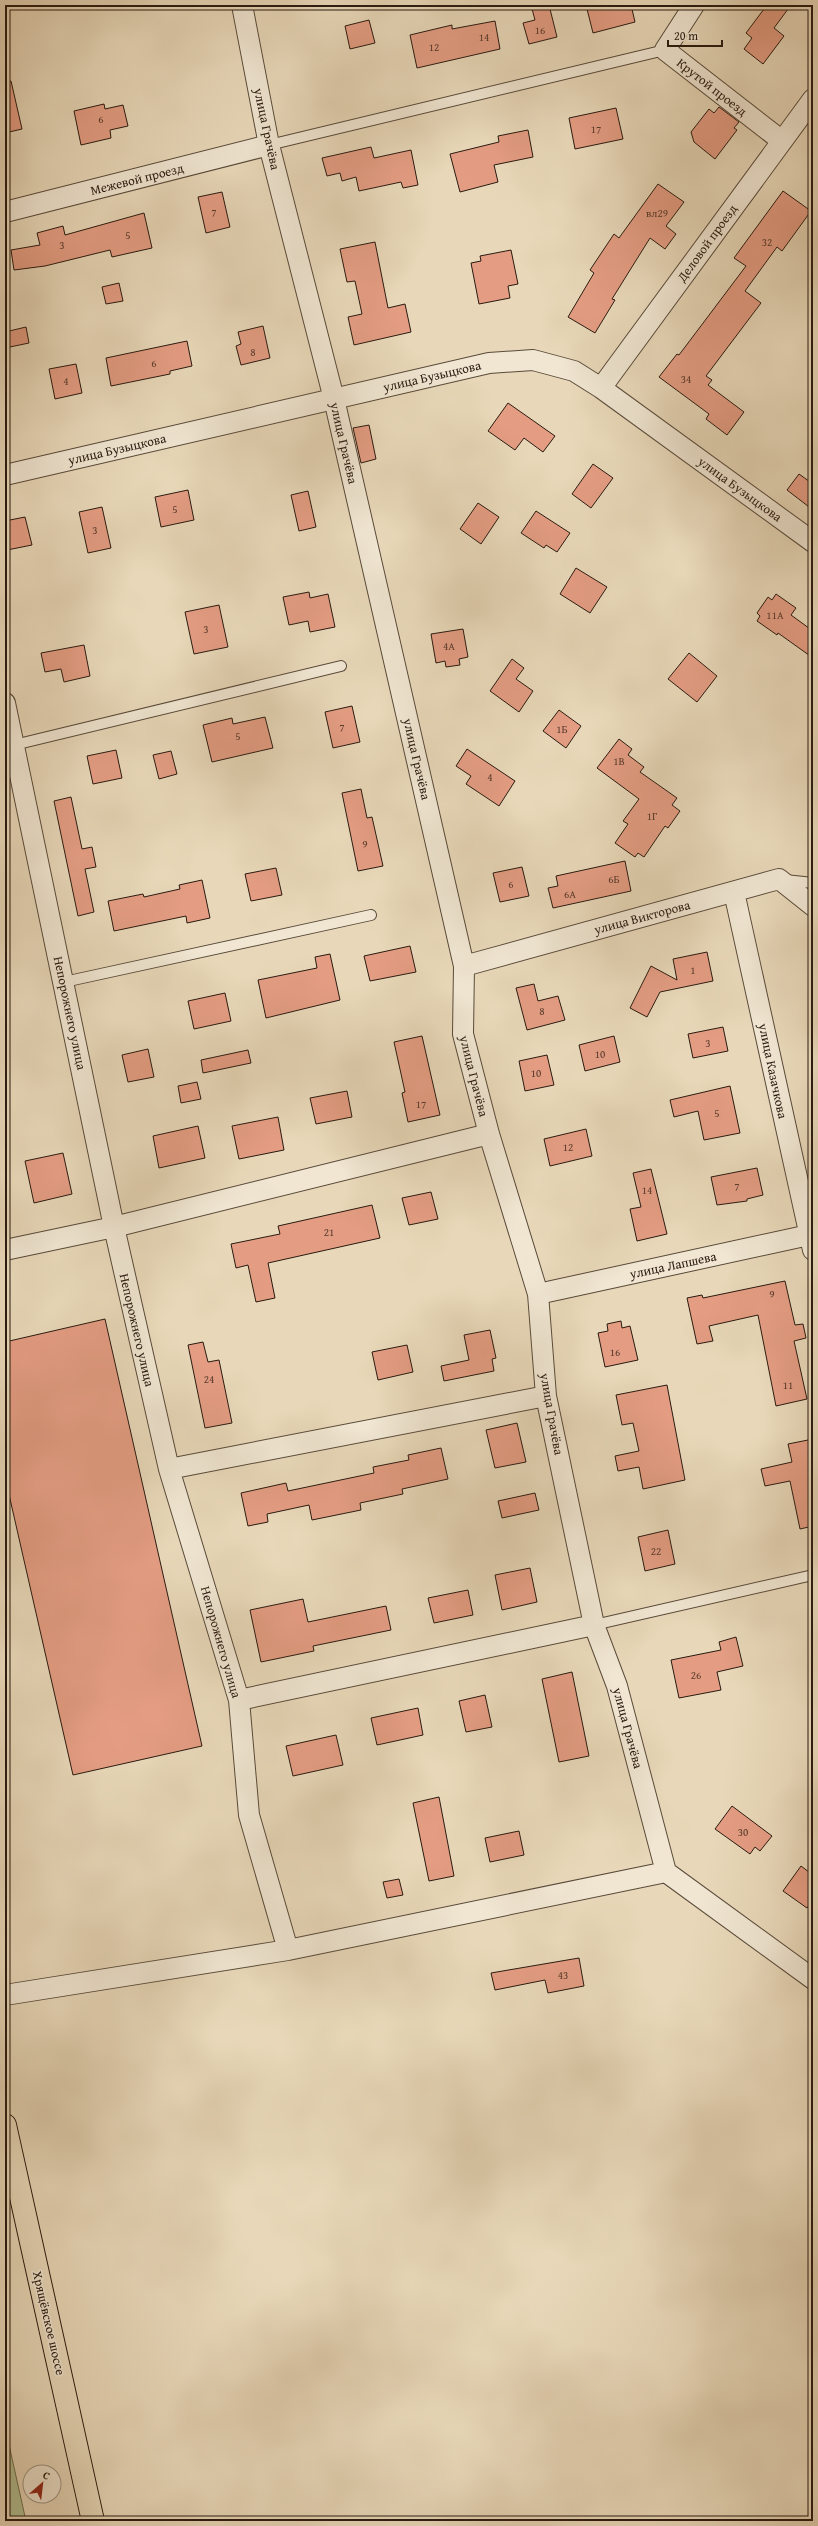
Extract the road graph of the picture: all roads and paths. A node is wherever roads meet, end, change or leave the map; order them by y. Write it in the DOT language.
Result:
graph roads {
  1 [pos="242,5"];
  2 [pos="694,5"];
  3 [pos="665,50"];
  4 [pos="813,99"];
  5 [pos="782,141"];
  6 [pos="269,145"];
  7 [pos="5,212"];
  8 [pos="601,388"];
  9 [pos="334,399"];
  10 [pos="5,475"];
  11 [pos="813,542"];
  12 [pos="341,666"];
  13 [pos="5,703"];
  14 [pos="14,745"];
  15 [pos="779,879"];
  16 [pos="813,883"];
  17 [pos="734,892"];
  18 [pos="813,906"];
  19 [pos="371,915"];
  20 [pos="464,966"];
  21 [pos="64,982"];
  22 [pos="489,1134"];
  23 [pos="114,1227"];
  24 [pos="811,1243"];
  25 [pos="5,1250"];
  26 [pos="538,1294"];
  27 [pos="546,1396"];
  28 [pos="169,1469"];
  29 [pos="813,1575"];
  30 [pos="594,1625"];
  31 [pos="239,1700"];
  32 [pos="666,1872"];
  33 [pos="288,1950"];
  34 [pos="813,1980"];
  35 [pos="5,1995"];
  36 [pos="5,2125"];
  37 [pos="93,2521"];
  1 -- 6 [label="street, улица Грачёва"];
  2 -- 3 [label="street, Крутой проезд"];
  3 -- 5 [label="street, Крутой проезд"];
  3 -- 6 [label="lane"];
  4 -- 5 [label="street, Деловой проезд"];
  5 -- 8 [label="street, Деловой проезд"];
  6 -- 7 [label="street, Межевой проезд"];
  6 -- 9 [label="street, улица Грачёва"];
  8 -- 9 [label="street, улица Бузыцкова"];
  8 -- 11 [label="street, улица Бузыцкова"];
  9 -- 10 [label="street, улица Бузыцкова"];
  9 -- 20 [label="street, улица Грачёва"];
  12 -- 14 [label="lane"];
  13 -- 14 [label="street, Непорожнего улица"];
  14 -- 21 [label="street, Непорожнего улица"];
  15 -- 16 [label="lane"];
  15 -- 17 [label="street, улица Викторова"];
  15 -- 18 [label="street"];
  17 -- 20 [label="street, улица Викторова"];
  17 -- 24 [label="street, улица Казачкова"];
  19 -- 21 [label="lane"];
  20 -- 22 [label="street, улица Грачёва"];
  21 -- 23 [label="street, Непорожнего улица"];
  22 -- 23 [label="street"];
  22 -- 26 [label="street, улица Грачёва"];
  23 -- 25 [label="street"];
  23 -- 28 [label="street, Непорожнего улица"];
  24 -- 26 [label="street, улица Лапшева"];
  26 -- 27 [label="street, улица Грачёва"];
  27 -- 28 [label="street"];
  27 -- 30 [label="street, улица Грачёва"];
  28 -- 31 [label="street, Непорожнего улица"];
  29 -- 30 [label="lane"];
  30 -- 31 [label="street"];
  30 -- 32 [label="street, улица Грачёва"];
  31 -- 33 [label="street, Непорожнего улица"];
  32 -- 33 [label="street"];
  32 -- 34 [label="street"];
  33 -- 35 [label="street"];
  36 -- 37 [label="main road, Хрящёвское шоссе"];
}
